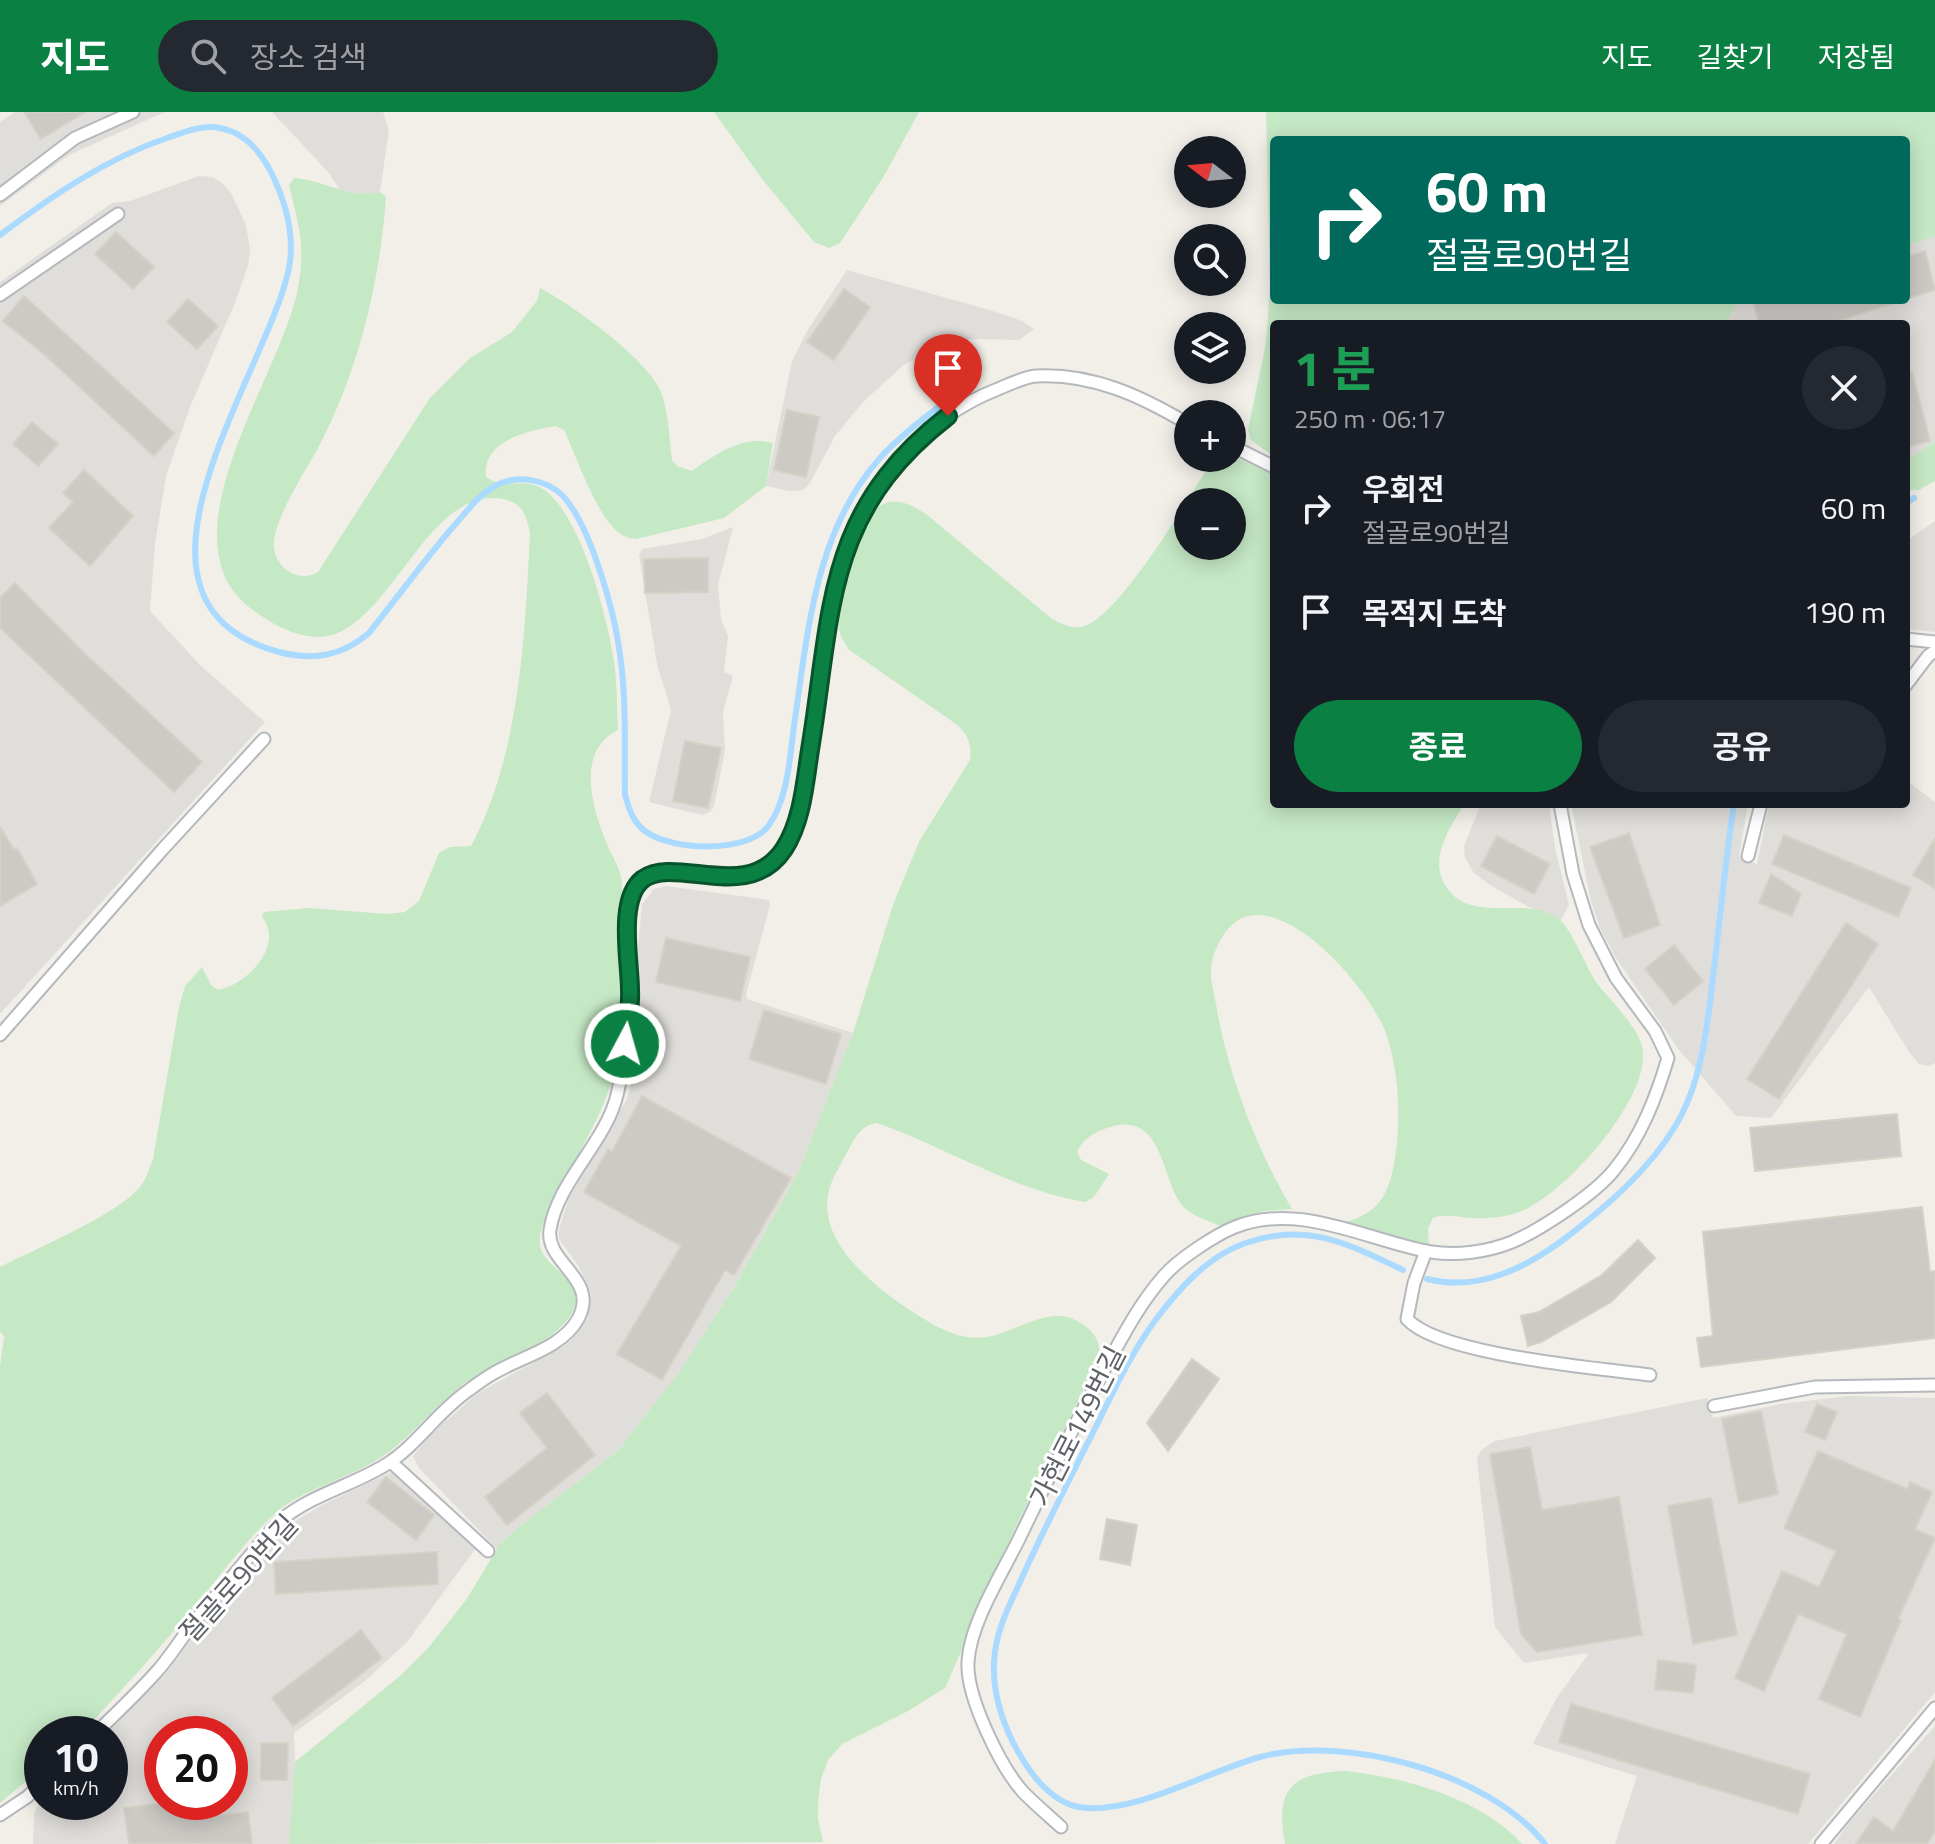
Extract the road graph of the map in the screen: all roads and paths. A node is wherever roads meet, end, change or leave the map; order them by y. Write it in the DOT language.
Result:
graph roads {
  1 [pos="133,112"];
  2 [pos="0,195"];
  3 [pos="118,214"];
  4 [pos="0,295"];
  5 [pos="1174,416"];
  6 [pos="1246,453"];
  7 [pos="1270,465"];
  8 [pos="1910,639"];
  9 [pos="1935,642"];
  10 [pos="1935,651"];
  11 [pos="1910,680"];
  12 [pos="264,739"];
  13 [pos="1561,808"];
  14 [pos="1760,808"];
  15 [pos="1748,856"];
  16 [pos="0,1035"];
  17 [pos="1426,1251"];
  18 [pos="1650,1375"];
  19 [pos="1935,1385"];
  20 [pos="1714,1406"];
  21 [pos="391,1462"];
  22 [pos="488,1551"];
  23 [pos="1935,1708"];
  24 [pos="113,1716"];
  25 [pos="24,1799"];
  26 [pos="0,1815"];
  27 [pos="1061,1827"];
  28 [pos="1821,1844"];
  1 -- 2 [label="lane"];
  3 -- 4 [label="lane"];
  5 -- 21 [label="lane, 절골로90번길"];
  6 -- 7 [label="lane"];
  8 -- 9 [label="lane"];
  10 -- 11 [label="lane"];
  12 -- 16 [label="lane"];
  13 -- 17 [label="lane, 가현로149번길"];
  14 -- 15 [label="lane"];
  17 -- 18 [label="lane"];
  17 -- 27 [label="lane, 가현로149번길"];
  19 -- 20 [label="lane"];
  21 -- 22 [label="lane"];
  21 -- 24 [label="lane, 절골로90번길"];
  23 -- 28 [label="lane"];
  25 -- 26 [label="lane"];
}
